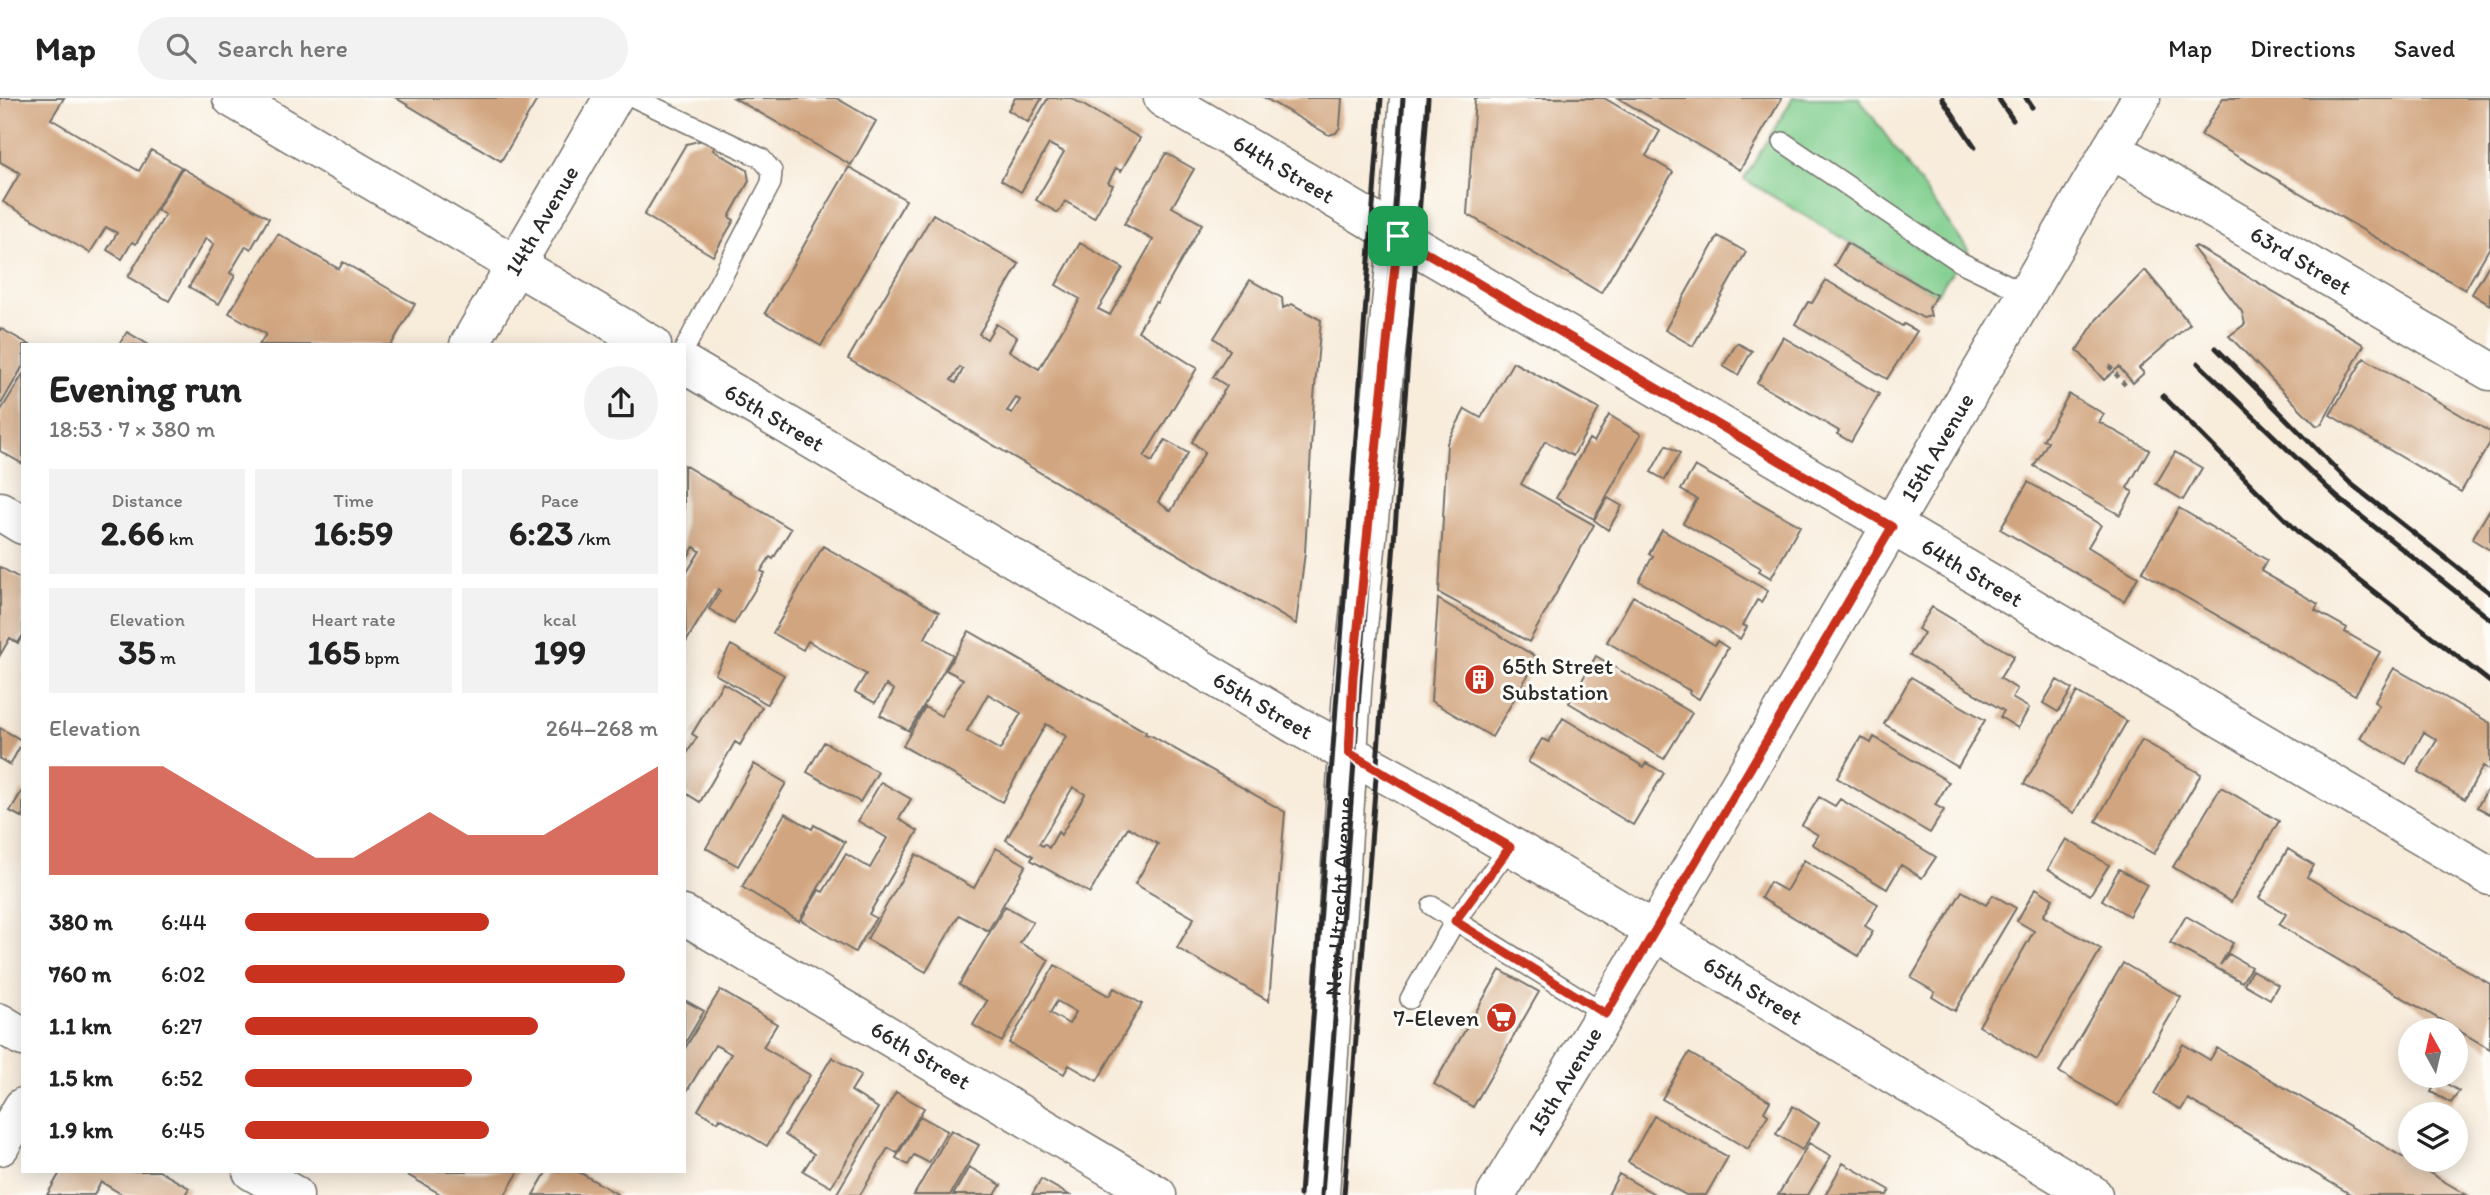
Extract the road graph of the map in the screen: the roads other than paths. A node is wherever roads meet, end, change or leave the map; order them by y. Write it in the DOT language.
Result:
graph roads {
  1 [pos="232,98"];
  2 [pos="613,98"];
  3 [pos="635,98"];
  4 [pos="1163,98"];
  5 [pos="1409,98"];
  6 [pos="2141,98"];
  7 [pos="1783,142"];
  8 [pos="2111,149"];
  9 [pos="1398,236"];
  10 [pos="516,264"];
  11 [pos="2027,295"];
  12 [pos="469,343"];
  13 [pos="649,343"];
  14 [pos="686,346"];
  15 [pos="686,365"];
  16 [pos="2490,371"];
  17 [pos="0,511"];
  18 [pos="21,524"];
  19 [pos="1892,527"];
  20 [pos="1349,753"];
  21 [pos="1510,847"];
  22 [pos="2490,876"];
  23 [pos="1432,906"];
  24 [pos="686,916"];
  25 [pos="1455,921"];
  26 [pos="1654,932"];
  27 [pos="1410,999"];
  28 [pos="1606,1014"];
  29 [pos="0,1023"];
  30 [pos="21,1036"];
  31 [pos="21,1110"];
  32 [pos="0,1146"];
  33 [pos="256,1173"];
  34 [pos="294,1195"];
  35 [pos="1157,1195"];
  36 [pos="1320,1195"];
  37 [pos="1496,1195"];
  38 [pos="2093,1195"];
  1 -- 10 [label="street"];
  2 -- 10 [label="street, 14th Avenue"];
  3 -- 14 [label="lane"];
  4 -- 9 [label="street, 64th Street"];
  5 -- 9 [label="street, New Utrecht Avenue"];
  6 -- 8 [label="street, 15th Avenue"];
  7 -- 11 [label="lane"];
  8 -- 11 [label="street, 15th Avenue"];
  8 -- 16 [label="street, 63rd Street"];
  9 -- 19 [label="street, 64th Street"];
  9 -- 20 [label="street, New Utrecht Avenue"];
  10 -- 12 [label="street, 14th Avenue"];
  10 -- 13 [label="street"];
  11 -- 19 [label="street, 15th Avenue"];
  15 -- 20 [label="street, 65th Street"];
  17 -- 18 [label="street"];
  19 -- 22 [label="street, 64th Street"];
  19 -- 26 [label="street, 15th Avenue"];
  20 -- 21 [label="street, 65th Street"];
  20 -- 36 [label="street, New Utrecht Avenue"];
  21 -- 25 [label="lane"];
  21 -- 26 [label="street, 65th Street"];
  23 -- 25 [label="lane"];
  24 -- 35 [label="street, 66th Street"];
  25 -- 27 [label="lane"];
  25 -- 28 [label="lane"];
  26 -- 28 [label="street, 15th Avenue"];
  26 -- 38 [label="street, 65th Street"];
  28 -- 37 [label="street, 15th Avenue"];
  29 -- 30 [label="street"];
  31 -- 32 [label="street"];
  33 -- 34 [label="street"];
}
